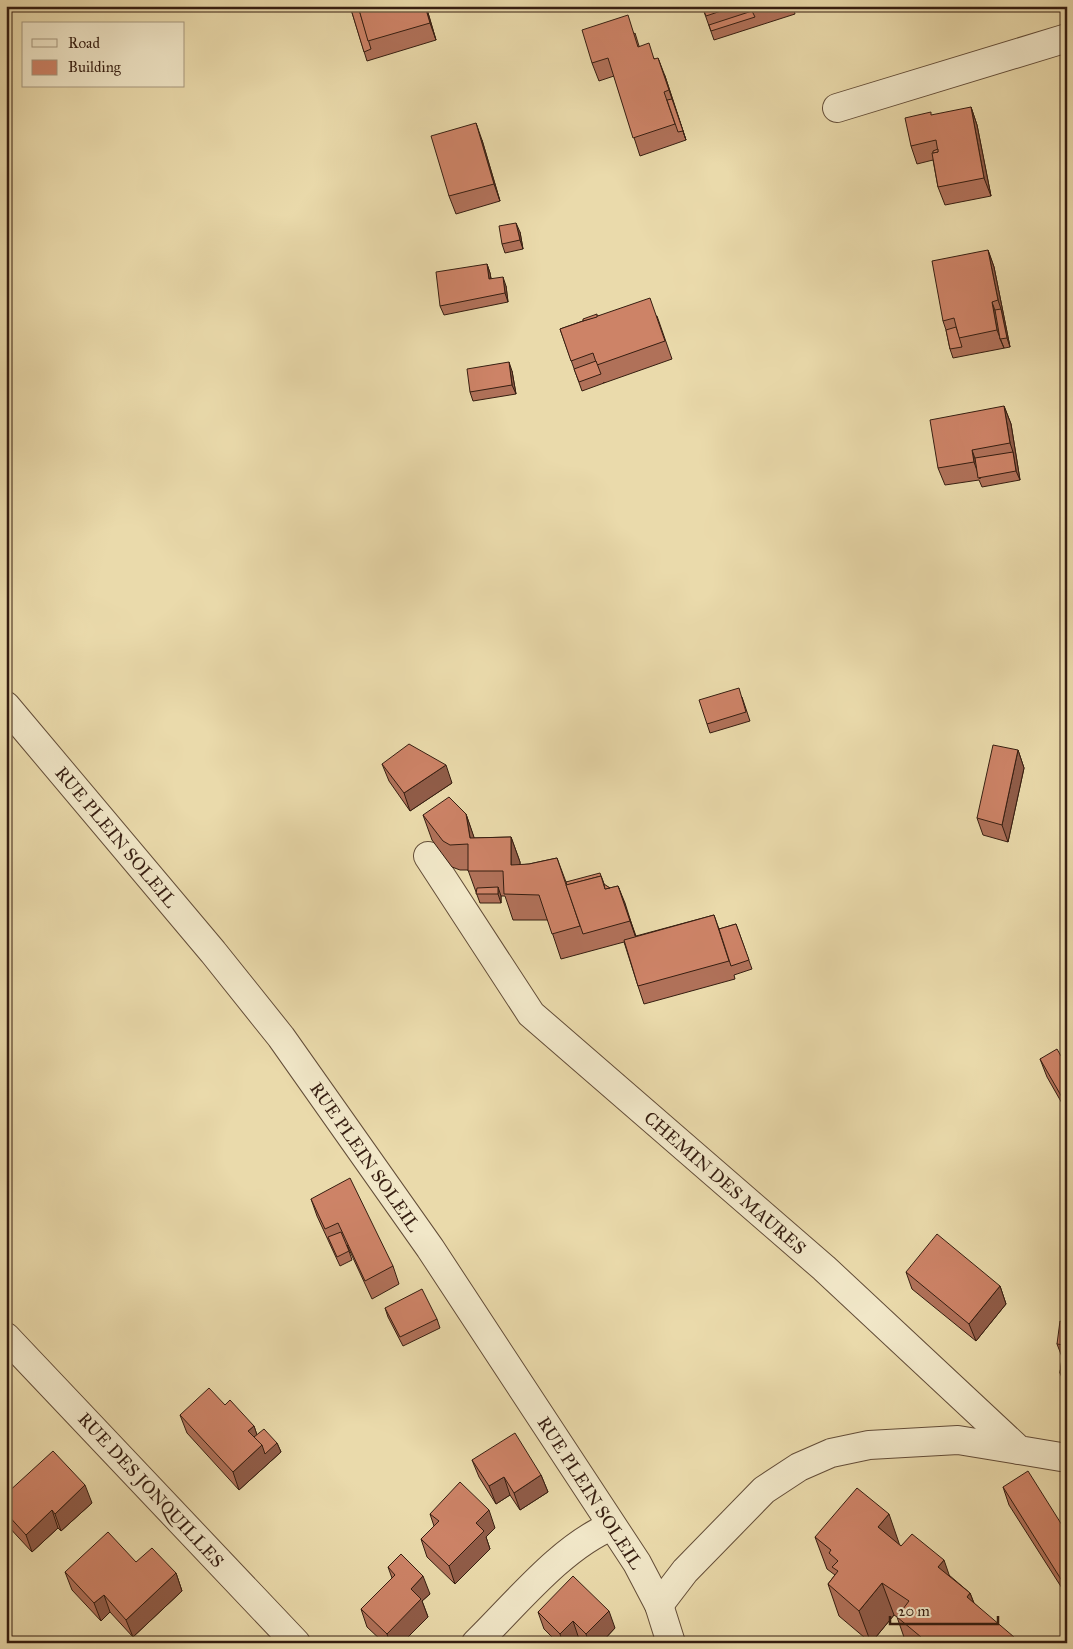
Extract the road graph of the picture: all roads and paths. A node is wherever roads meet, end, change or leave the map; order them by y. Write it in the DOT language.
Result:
graph roads {
  1 [pos="1067,38"];
  2 [pos="837,108"];
  3 [pos="6,706"];
  4 [pos="428,856"];
  5 [pos="6,1337"];
  6 [pos="1019,1450"];
  7 [pos="1067,1458"];
  8 [pos="612,1526"];
  9 [pos="659,1605"];
  10 [pos="296,1643"];
  11 [pos="476,1643"];
  12 [pos="671,1643"];
  1 -- 2 [label="street"];
  3 -- 8 [label="street, RUE PLEIN SOLEIL"];
  4 -- 6 [label="street, CHEMIN DES MAURES"];
  5 -- 10 [label="street, RUE DES JONQUILLES"];
  6 -- 7 [label="street"];
  6 -- 9 [label="street"];
  8 -- 9 [label="street, RUE PLEIN SOLEIL"];
  8 -- 11 [label="street"];
  9 -- 12 [label="street, RUE PLEIN SOLEIL"];
}
